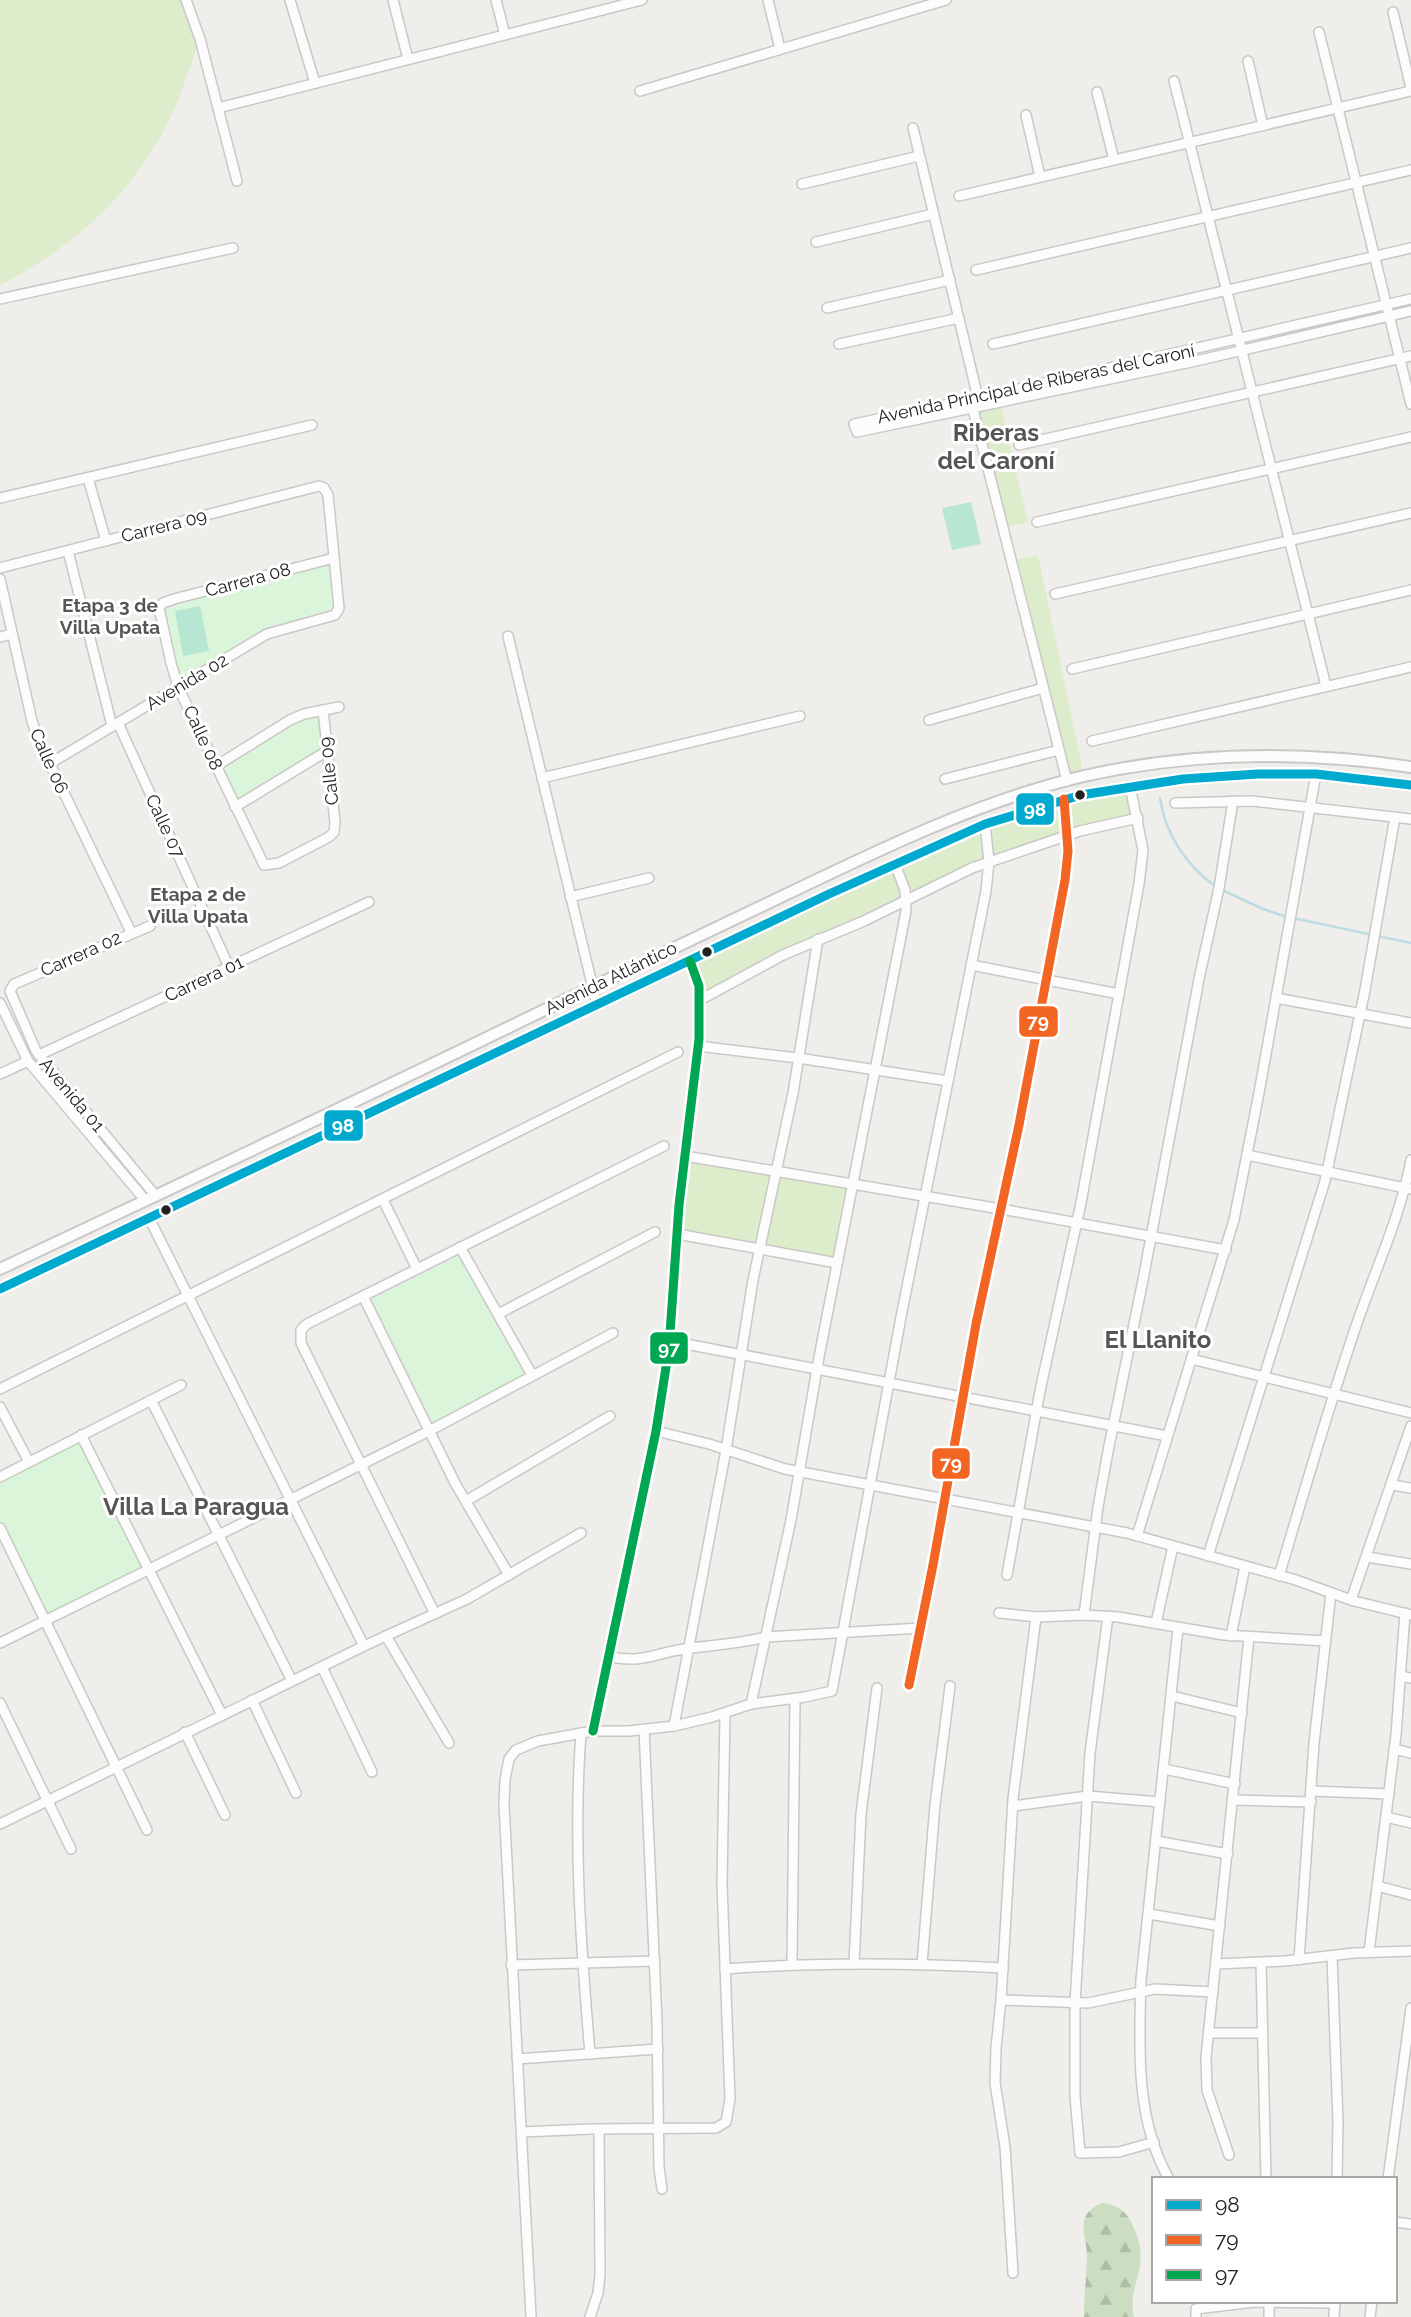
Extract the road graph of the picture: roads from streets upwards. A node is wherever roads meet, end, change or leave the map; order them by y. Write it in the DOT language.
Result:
graph roads {
  1 [pos="186,0"];
  2 [pos="290,0"];
  3 [pos="393,0"];
  4 [pos="496,0"];
  5 [pos="642,0"];
  6 [pos="768,0"];
  7 [pos="946,0"];
  8 [pos="1393,12"];
  9 [pos="1319,32"];
  10 [pos="505,35"];
  11 [pos="780,49"];
  12 [pos="408,59"];
  13 [pos="1248,61"];
  14 [pos="1174,81"];
  15 [pos="315,83"];
  16 [pos="1411,89"];
  17 [pos="640,90"];
  18 [pos="1097,92"];
  19 [pos="218,108"];
  20 [pos="1338,108"];
  21 [pos="1026,115"];
  22 [pos="1263,126"];
  23 [pos="912,128"];
  24 [pos="1190,143"];
  25 [pos="919,156"];
  26 [pos="1114,160"];
  27 [pos="1411,170"];
  28 [pos="1040,177"];
  29 [pos="237,181"];
  30 [pos="1356,182"];
  31 [pos="802,184"];
  32 [pos="959,196"];
  33 [pos="933,214"];
  34 [pos="1208,217"];
  35 [pos="816,242"];
  36 [pos="233,248"];
  37 [pos="1411,248"];
  38 [pos="1374,256"];
  39 [pos="976,270"];
  40 [pos="950,280"];
  41 [pos="1226,290"];
  42 [pos="0,299"];
  43 [pos="1411,299"];
  44 [pos="1386,304"];
  45 [pos="827,308"];
  46 [pos="1411,311"];
  47 [pos="1389,316"];
  48 [pos="959,318"];
  49 [pos="1238,339"];
  50 [pos="839,344"];
  51 [pos="993,344"];
  52 [pos="1240,350"];
  53 [pos="1411,356"];
  54 [pos="1400,358"];
  55 [pos="1251,392"];
  56 [pos="974,402"];
  57 [pos="1411,404"];
  58 [pos="312,425"];
  59 [pos="1411,437"];
  60 [pos="1019,445"];
  61 [pos="1270,468"];
  62 [pos="88,478"];
  63 [pos="0,498"];
  64 [pos="1411,513"];
  65 [pos="1037,522"];
  66 [pos="106,541"];
  67 [pos="1288,541"];
  68 [pos="68,551"];
  69 [pos="334,558"];
  70 [pos="0,568"];
  71 [pos="0,579"];
  72 [pos="1411,590"];
  73 [pos="1055,594"];
  74 [pos="163,603"];
  75 [pos="1306,614"];
  76 [pos="12,634"];
  77 [pos="508,636"];
  78 [pos="0,637"];
  79 [pos="1411,667"];
  80 [pos="1072,669"];
  81 [pos="178,687"];
  82 [pos="1326,687"];
  83 [pos="1043,688"];
  84 [pos="339,707"];
  85 [pos="323,710"];
  86 [pos="800,716"];
  87 [pos="929,720"];
  88 [pos="115,725"];
  89 [pos="1092,741"];
  90 [pos="1059,750"];
  91 [pos="327,751"];
  92 [pos="49,764"];
  93 [pos="216,766"];
  94 [pos="1411,768"];
  95 [pos="1316,774"];
  96 [pos="542,778"];
  97 [pos="945,779"];
  98 [pos="1067,781"];
  99 [pos="1411,785"];
  100 [pos="1130,786"];
  101 [pos="1064,799"];
  102 [pos="1233,801"];
  103 [pos="1175,803"];
  104 [pos="235,807"];
  105 [pos="1311,808"];
  106 [pos="1395,817"];
  107 [pos="1138,818"];
  108 [pos="1411,819"];
  109 [pos="985,824"];
  110 [pos="1067,836"];
  111 [pos="989,861"];
  112 [pos="895,864"];
  113 [pos="268,866"];
  114 [pos="649,878"];
  115 [pos="570,897"];
  116 [pos="906,900"];
  117 [pos="369,902"];
  118 [pos="150,926"];
  119 [pos="131,932"];
  120 [pos="818,939"];
  121 [pos="690,961"];
  122 [pos="971,965"];
  123 [pos="229,967"];
  124 [pos="1045,979"];
  125 [pos="14,984"];
  126 [pos="592,987"];
  127 [pos="1118,994"];
  128 [pos="1276,998"];
  129 [pos="700,1000"];
  130 [pos="0,1003"];
  131 [pos="597,1005"];
  132 [pos="1360,1014"];
  133 [pos="1411,1024"];
  134 [pos="698,1046"];
  135 [pos="678,1052"];
  136 [pos="39,1055"];
  137 [pos="799,1058"];
  138 [pos="28,1061"];
  139 [pos="875,1070"];
  140 [pos="0,1074"];
  141 [pos="948,1081"];
  142 [pos="664,1146"];
  143 [pos="1247,1155"];
  144 [pos="685,1156"];
  145 [pos="1411,1160"];
  146 [pos="778,1171"];
  147 [pos="1327,1172"];
  148 [pos="852,1185"];
  149 [pos="1408,1189"];
  150 [pos="150,1198"];
  151 [pos="926,1198"];
  152 [pos="383,1200"];
  153 [pos="1001,1209"];
  154 [pos="149,1218"];
  155 [pos="1076,1223"];
  156 [pos="655,1231"];
  157 [pos="677,1234"];
  158 [pos="1150,1236"];
  159 [pos="460,1247"];
  160 [pos="761,1247"];
  161 [pos="1226,1250"];
  162 [pos="837,1263"];
  163 [pos="0,1269"];
  164 [pos="416,1269"];
  165 [pos="0,1289"];
  166 [pos="188,1296"];
  167 [pos="363,1296"];
  168 [pos="498,1314"];
  169 [pos="613,1333"];
  170 [pos="670,1341"];
  171 [pos="742,1354"];
  172 [pos="1191,1359"];
  173 [pos="817,1369"];
  174 [pos="532,1375"];
  175 [pos="1263,1377"];
  176 [pos="889,1382"];
  177 [pos="181,1385"];
  178 [pos="0,1390"];
  179 [pos="1334,1393"];
  180 [pos="963,1397"];
  181 [pos="151,1400"];
  182 [pos="0,1407"];
  183 [pos="1036,1410"];
  184 [pos="1411,1413"];
  185 [pos="610,1416"];
  186 [pos="1113,1424"];
  187 [pos="1411,1426"];
  188 [pos="429,1431"];
  189 [pos="656,1431"];
  190 [pos="81,1435"];
  191 [pos="1167,1436"];
  192 [pos="726,1451"];
  193 [pos="29,1462"];
  194 [pos="359,1465"];
  195 [pos="799,1472"];
  196 [pos="0,1477"];
  197 [pos="870,1485"];
  198 [pos="1392,1485"];
  199 [pos="1411,1488"];
  200 [pos="289,1499"];
  201 [pos="944,1500"];
  202 [pos="466,1502"];
  203 [pos="1017,1512"];
  204 [pos="1096,1526"];
  205 [pos="0,1528"];
  206 [pos="581,1532"];
  207 [pos="217,1535"];
  208 [pos="1137,1536"];
  209 [pos="1173,1546"];
  210 [pos="1208,1556"];
  211 [pos="1367,1557"];
  212 [pos="1411,1564"];
  213 [pos="1245,1566"];
  214 [pos="149,1569"];
  215 [pos="509,1575"];
  216 [pos="1007,1575"];
  217 [pos="1279,1576"];
  218 [pos="1331,1592"];
  219 [pos="1351,1600"];
  220 [pos="999,1613"];
  221 [pos="435,1614"];
  222 [pos="1408,1614"];
  223 [pos="1084,1615"];
  224 [pos="1036,1616"];
  225 [pos="1108,1616"];
  226 [pos="47,1620"];
  227 [pos="1156,1623"];
  228 [pos="921,1628"];
  229 [pos="1178,1628"];
  230 [pos="843,1632"];
  231 [pos="386,1636"];
  232 [pos="1231,1636"];
  233 [pos="765,1637"];
  234 [pos="1249,1637"];
  235 [pos="1325,1642"];
  236 [pos="0,1643"];
  237 [pos="364,1646"];
  238 [pos="690,1648"];
  239 [pos="610,1657"];
  240 [pos="322,1667"];
  241 [pos="1400,1676"];
  242 [pos="1411,1678"];
  243 [pos="292,1681"];
  244 [pos="909,1685"];
  245 [pos="950,1686"];
  246 [pos="877,1688"];
  247 [pos="1172,1696"];
  248 [pos="795,1699"];
  249 [pos="252,1700"];
  250 [pos="0,1703"];
  251 [pos="751,1704"];
  252 [pos="725,1713"];
  253 [pos="1242,1713"];
  254 [pos="222,1715"];
  255 [pos="674,1726"];
  256 [pos="644,1730"];
  257 [pos="593,1731"];
  258 [pos="185,1732"];
  259 [pos="581,1733"];
  260 [pos="449,1743"];
  261 [pos="1394,1749"];
  262 [pos="1411,1753"];
  263 [pos="117,1766"];
  264 [pos="1164,1769"];
  265 [pos="372,1772"];
  266 [pos="1235,1784"];
  267 [pos="1311,1791"];
  268 [pos="296,1793"];
  269 [pos="1389,1794"];
  270 [pos="1088,1796"];
  271 [pos="48,1800"];
  272 [pos="1233,1800"];
  273 [pos="1160,1802"];
  274 [pos="1311,1802"];
  275 [pos="1013,1806"];
  276 [pos="225,1815"];
  277 [pos="1386,1817"];
  278 [pos="0,1824"];
  279 [pos="1411,1824"];
  280 [pos="147,1830"];
  281 [pos="1156,1841"];
  282 [pos="71,1849"];
  283 [pos="1228,1854"];
  284 [pos="1377,1886"];
  285 [pos="1411,1895"];
  286 [pos="1149,1914"];
  287 [pos="1220,1926"];
  288 [pos="1411,1951"];
  289 [pos="1368,1952"];
  290 [pos="1332,1956"];
  291 [pos="1299,1960"];
  292 [pos="655,1961"];
  293 [pos="582,1963"];
  294 [pos="1261,1963"];
  295 [pos="792,1964"];
  296 [pos="854,1964"];
  297 [pos="922,1964"];
  298 [pos="1216,1964"];
  299 [pos="511,1965"];
  300 [pos="1003,1968"];
  301 [pos="724,1969"];
  302 [pos="1141,1991"];
  303 [pos="1213,1992"];
  304 [pos="1001,2000"];
  305 [pos="1075,2003"];
  306 [pos="1411,2008"];
  307 [pos="1209,2033"];
  308 [pos="1262,2033"];
  309 [pos="657,2049"];
  310 [pos="590,2054"];
  311 [pos="517,2059"];
  312 [pos="599,2129"];
  313 [pos="658,2129"];
  314 [pos="522,2132"];
  315 [pos="1154,2142"];
  316 [pos="1228,2155"];
  317 [pos="1168,2177"];
  318 [pos="1265,2177"];
  319 [pos="1337,2177"];
  320 [pos="1388,2177"];
  321 [pos="662,2189"];
  322 [pos="1013,2273"];
  323 [pos="1233,2303"];
  324 [pos="531,2316"];
  325 [pos="590,2317"];
  326 [pos="1196,2317"];
  1 -- 19 [label="street"];
  2 -- 15 [label="street"];
  3 -- 12 [label="street"];
  4 -- 10 [label="street"];
  5 -- 10 [label="street"];
  6 -- 11 [label="street"];
  7 -- 11 [label="street"];
  8 -- 16 [label="street"];
  9 -- 20 [label="street"];
  10 -- 12 [label="street"];
  11 -- 17 [label="street"];
  12 -- 15 [label="street"];
  13 -- 22 [label="street"];
  14 -- 24 [label="street"];
  15 -- 19 [label="street"];
  16 -- 20 [label="street"];
  18 -- 26 [label="street"];
  19 -- 29 [label="street"];
  20 -- 22 [label="street"];
  20 -- 30 [label="street"];
  21 -- 28 [label="street"];
  22 -- 24 [label="street"];
  23 -- 25 [label="street"];
  24 -- 26 [label="street"];
  24 -- 34 [label="street"];
  25 -- 31 [label="street"];
  25 -- 33 [label="street"];
  26 -- 28 [label="street"];
  27 -- 30 [label="street"];
  28 -- 32 [label="street"];
  30 -- 34 [label="street"];
  30 -- 38 [label="street"];
  33 -- 35 [label="street"];
  33 -- 40 [label="street"];
  34 -- 39 [label="street"];
  34 -- 41 [label="street"];
  36 -- 42 [label="street"];
  37 -- 38 [label="street"];
  38 -- 41 [label="street"];
  38 -- 44 [label="street"];
  40 -- 45 [label="street"];
  40 -- 48 [label="street"];
  41 -- 49 [label="street"];
  41 -- 51 [label="street"];
  43 -- 44 [label="street, Avenida Principal de Riberas del Caroní"];
  44 -- 47 [label="street"];
  44 -- 49 [label="street, Avenida Principal de Riberas del Caroní"];
  46 -- 47 [label="street, Avenida Principal de Riberas del Caroní"];
  47 -- 52 [label="street, Avenida Principal de Riberas del Caroní"];
  47 -- 54 [label="street"];
  48 -- 50 [label="street"];
  48 -- 56 [label="street"];
  49 -- 52 [label="street"];
  49 -- 56 [label="street, Avenida Principal de Riberas del Caroní"];
  52 -- 55 [label="street"];
  52 -- 56 [label="street, Avenida Principal de Riberas del Caroní"];
  53 -- 54 [label="street"];
  54 -- 55 [label="street"];
  54 -- 57 [label="street"];
  55 -- 60 [label="street"];
  55 -- 61 [label="street"];
  56 -- 56 [label="street, Avenida Principal de Riberas del Caroní"];
  56 -- 83 [label="street"];
  58 -- 62 [label="street"];
  59 -- 61 [label="street"];
  61 -- 65 [label="street"];
  61 -- 67 [label="street"];
  62 -- 63 [label="street"];
  62 -- 66 [label="street"];
  64 -- 67 [label="street"];
  66 -- 68 [label="street, Carrera 09"];
  66 -- 69 [label="street, Carrera 09"];
  67 -- 73 [label="street"];
  67 -- 75 [label="street"];
  68 -- 70 [label="street, Carrera 09"];
  68 -- 88 [label="street, Calle 07"];
  69 -- 74 [label="street, Carrera 08"];
  69 -- 81 [label="street, Avenida 02"];
  71 -- 76 [label="street, Calle 06"];
  72 -- 75 [label="street"];
  74 -- 81 [label="street, Calle 08"];
  75 -- 80 [label="street"];
  75 -- 82 [label="street"];
  76 -- 78 [label="street"];
  76 -- 92 [label="street, Calle 06"];
  77 -- 96 [label="street"];
  79 -- 82 [label="street"];
  81 -- 88 [label="street, Avenida 02"];
  81 -- 93 [label="street, Calle 08"];
  82 -- 89 [label="street"];
  83 -- 87 [label="street"];
  83 -- 90 [label="street"];
  84 -- 85 [label="street"];
  85 -- 91 [label="street, Calle 09"];
  85 -- 93 [label="street"];
  86 -- 96 [label="street"];
  88 -- 92 [label="street, Avenida 02"];
  88 -- 123 [label="street, Calle 07"];
  90 -- 97 [label="street"];
  90 -- 98 [label="street"];
  91 -- 104 [label="street"];
  91 -- 113 [label="street, Calle 09"];
  92 -- 119 [label="street, Calle 06"];
  93 -- 104 [label="street, Calle 08"];
  94 -- 98 [label="street, Avenida Atlántico"];
  95 -- 99 [label="street, Avenida Atlántico"];
  95 -- 100 [label="street, Avenida Atlántico"];
  95 -- 105 [label="street"];
  96 -- 115 [label="street"];
  98 -- 126 [label="street, Avenida Atlántico"];
  100 -- 101 [label="street, Avenida Atlántico"];
  100 -- 107 [label="street"];
  101 -- 109 [label="street, Avenida Atlántico"];
  101 -- 110 [label="street"];
  102 -- 103 [label="street"];
  102 -- 105 [label="street"];
  102 -- 158 [label="street"];
  104 -- 113 [label="street, Calle 08"];
  105 -- 106 [label="street"];
  105 -- 128 [label="street"];
  106 -- 108 [label="street"];
  106 -- 132 [label="street"];
  107 -- 110 [label="street"];
  107 -- 127 [label="street"];
  109 -- 111 [label="street"];
  109 -- 112 [label="street, Avenida Atlántico"];
  110 -- 111 [label="street"];
  110 -- 124 [label="street"];
  111 -- 116 [label="street"];
  111 -- 122 [label="street"];
  112 -- 116 [label="street"];
  112 -- 121 [label="street, Avenida Atlántico"];
  114 -- 115 [label="street"];
  115 -- 126 [label="street"];
  116 -- 120 [label="street"];
  116 -- 139 [label="street"];
  117 -- 123 [label="street, Carrera 01"];
  118 -- 119 [label="street, Carrera 02"];
  119 -- 125 [label="street, Carrera 02"];
  120 -- 129 [label="street"];
  120 -- 137 [label="street"];
  121 -- 129 [label="street"];
  121 -- 131 [label="street, Avenida Atlántico"];
  122 -- 124 [label="street"];
  122 -- 141 [label="street"];
  123 -- 136 [label="street, Carrera 01"];
  124 -- 127 [label="street"];
  124 -- 153 [label="street"];
  125 -- 136 [label="street, Avenida 01"];
  126 -- 131 [label="street"];
  126 -- 150 [label="street, Avenida Atlántico"];
  127 -- 155 [label="street"];
  128 -- 132 [label="street"];
  128 -- 143 [label="street"];
  129 -- 134 [label="street"];
  130 -- 138 [label="street, Avenida 01"];
  131 -- 154 [label="street, Avenida Atlántico"];
  132 -- 133 [label="street"];
  132 -- 147 [label="street"];
  134 -- 137 [label="street"];
  134 -- 144 [label="street"];
  135 -- 152 [label="street"];
  136 -- 150 [label="street, Avenida 01"];
  137 -- 139 [label="street"];
  137 -- 146 [label="street"];
  138 -- 140 [label="street"];
  138 -- 150 [label="street, Avenida 01"];
  139 -- 141 [label="street"];
  139 -- 148 [label="street"];
  141 -- 151 [label="street"];
  142 -- 159 [label="street"];
  143 -- 147 [label="street"];
  143 -- 161 [label="street"];
  144 -- 146 [label="street"];
  144 -- 157 [label="street"];
  145 -- 149 [label="street"];
  146 -- 148 [label="street"];
  146 -- 160 [label="street"];
  147 -- 149 [label="street"];
  147 -- 175 [label="street"];
  148 -- 151 [label="street"];
  148 -- 162 [label="street"];
  149 -- 179 [label="street"];
  150 -- 163 [label="street, Avenida Atlántico"];
  151 -- 153 [label="street"];
  151 -- 176 [label="street"];
  152 -- 164 [label="street"];
  152 -- 166 [label="street"];
  153 -- 155 [label="street"];
  153 -- 180 [label="street"];
  154 -- 165 [label="street, Avenida Atlántico"];
  154 -- 166 [label="street"];
  155 -- 158 [label="street"];
  155 -- 183 [label="street"];
  156 -- 168 [label="street"];
  157 -- 160 [label="street"];
  157 -- 170 [label="street"];
  158 -- 161 [label="street"];
  158 -- 186 [label="street"];
  159 -- 164 [label="street"];
  159 -- 168 [label="street"];
  160 -- 162 [label="street"];
  160 -- 171 [label="street"];
  161 -- 172 [label="street"];
  162 -- 173 [label="street"];
  164 -- 167 [label="street"];
  166 -- 178 [label="street"];
  166 -- 200 [label="street"];
  167 -- 188 [label="street"];
  167 -- 194 [label="street"];
  168 -- 174 [label="street"];
  169 -- 174 [label="street"];
  170 -- 171 [label="street"];
  170 -- 189 [label="street"];
  171 -- 173 [label="street"];
  171 -- 192 [label="street"];
  172 -- 175 [label="street"];
  172 -- 191 [label="street"];
  173 -- 176 [label="street"];
  173 -- 195 [label="street"];
  174 -- 188 [label="street"];
  175 -- 179 [label="street"];
  175 -- 210 [label="street"];
  176 -- 180 [label="street"];
  176 -- 197 [label="street"];
  177 -- 181 [label="street"];
  179 -- 184 [label="street"];
  179 -- 217 [label="street"];
  180 -- 183 [label="street"];
  180 -- 201 [label="street"];
  181 -- 190 [label="street"];
  181 -- 207 [label="street"];
  182 -- 193 [label="street"];
  183 -- 186 [label="street"];
  183 -- 203 [label="street"];
  185 -- 202 [label="street"];
  186 -- 191 [label="street"];
  186 -- 204 [label="street"];
  187 -- 198 [label="street"];
  188 -- 194 [label="street"];
  188 -- 202 [label="street"];
  189 -- 192 [label="street"];
  189 -- 239 [label="street"];
  190 -- 193 [label="street"];
  190 -- 214 [label="street"];
  191 -- 208 [label="street"];
  192 -- 195 [label="street"];
  192 -- 238 [label="street"];
  193 -- 196 [label="street"];
  194 -- 200 [label="street"];
  194 -- 221 [label="street"];
  195 -- 197 [label="street"];
  195 -- 233 [label="street"];
  197 -- 201 [label="street"];
  197 -- 230 [label="street"];
  198 -- 199 [label="street"];
  198 -- 211 [label="street"];
  200 -- 207 [label="street"];
  200 -- 237 [label="street"];
  201 -- 203 [label="street"];
  201 -- 228 [label="street"];
  202 -- 215 [label="street"];
  203 -- 204 [label="street"];
  203 -- 216 [label="street"];
  204 -- 208 [label="street"];
  204 -- 223 [label="street"];
  205 -- 226 [label="street"];
  206 -- 215 [label="street"];
  207 -- 214 [label="street"];
  207 -- 243 [label="street"];
  208 -- 209 [label="street"];
  209 -- 210 [label="street"];
  209 -- 227 [label="street"];
  210 -- 213 [label="street"];
  211 -- 212 [label="street"];
  211 -- 219 [label="street"];
  213 -- 217 [label="street"];
  213 -- 232 [label="street"];
  214 -- 226 [label="street"];
  214 -- 254 [label="street"];
  215 -- 221 [label="street"];
  217 -- 218 [label="street"];
  218 -- 219 [label="street"];
  218 -- 235 [label="street"];
  219 -- 222 [label="street"];
  220 -- 224 [label="street"];
  221 -- 231 [label="street"];
  222 -- 241 [label="street"];
  223 -- 224 [label="street"];
  223 -- 225 [label="street"];
  224 -- 275 [label="street"];
  225 -- 227 [label="street"];
  225 -- 270 [label="street"];
  226 -- 236 [label="street"];
  226 -- 263 [label="street"];
  227 -- 229 [label="street"];
  228 -- 230 [label="street"];
  228 -- 244 [label="street"];
  229 -- 232 [label="street"];
  229 -- 247 [label="street"];
  230 -- 233 [label="street"];
  230 -- 248 [label="street"];
  231 -- 237 [label="street"];
  231 -- 260 [label="street"];
  232 -- 234 [label="street"];
  233 -- 238 [label="street"];
  233 -- 251 [label="street"];
  234 -- 235 [label="street"];
  234 -- 253 [label="street"];
  235 -- 267 [label="street"];
  237 -- 240 [label="street"];
  238 -- 239 [label="street"];
  238 -- 255 [label="street"];
  239 -- 257 [label="street"];
  240 -- 243 [label="street"];
  240 -- 265 [label="street"];
  241 -- 242 [label="street"];
  241 -- 261 [label="street"];
  243 -- 249 [label="street"];
  245 -- 297 [label="street"];
  246 -- 296 [label="street"];
  247 -- 253 [label="street"];
  247 -- 264 [label="street"];
  248 -- 251 [label="street"];
  248 -- 295 [label="street"];
  249 -- 254 [label="street"];
  249 -- 268 [label="street"];
  250 -- 271 [label="street"];
  251 -- 252 [label="street"];
  252 -- 255 [label="street"];
  252 -- 301 [label="street"];
  253 -- 266 [label="street"];
  254 -- 258 [label="street"];
  255 -- 256 [label="street"];
  256 -- 257 [label="street"];
  256 -- 292 [label="street"];
  257 -- 259 [label="street"];
  258 -- 263 [label="street"];
  258 -- 276 [label="street"];
  259 -- 293 [label="street"];
  259 -- 299 [label="street"];
  261 -- 262 [label="street"];
  261 -- 269 [label="street"];
  263 -- 271 [label="street"];
  263 -- 280 [label="street"];
  264 -- 266 [label="street"];
  264 -- 273 [label="street"];
  266 -- 272 [label="street"];
  267 -- 269 [label="street"];
  267 -- 274 [label="street"];
  269 -- 277 [label="street"];
  270 -- 273 [label="street"];
  270 -- 275 [label="street"];
  270 -- 305 [label="street"];
  271 -- 278 [label="street"];
  271 -- 282 [label="street"];
  272 -- 274 [label="street"];
  272 -- 283 [label="street"];
  273 -- 281 [label="street"];
  274 -- 291 [label="street"];
  275 -- 300 [label="street"];
  277 -- 279 [label="street"];
  277 -- 284 [label="street"];
  281 -- 283 [label="street"];
  281 -- 286 [label="street"];
  283 -- 287 [label="street"];
  284 -- 285 [label="street"];
  284 -- 289 [label="street"];
  286 -- 287 [label="street"];
  286 -- 302 [label="street"];
  287 -- 298 [label="street"];
  288 -- 289 [label="street"];
  289 -- 290 [label="street"];
  290 -- 291 [label="street"];
  290 -- 319 [label="street"];
  291 -- 294 [label="street"];
  292 -- 293 [label="street"];
  292 -- 309 [label="street"];
  293 -- 299 [label="street"];
  293 -- 310 [label="street"];
  294 -- 298 [label="street"];
  294 -- 308 [label="street"];
  295 -- 296 [label="street"];
  295 -- 301 [label="street"];
  296 -- 297 [label="street"];
  297 -- 300 [label="street"];
  298 -- 303 [label="street"];
  299 -- 311 [label="street"];
  300 -- 304 [label="street"];
  301 -- 313 [label="street"];
  302 -- 303 [label="street"];
  302 -- 305 [label="street"];
  302 -- 315 [label="street"];
  303 -- 307 [label="street"];
  304 -- 305 [label="street"];
  304 -- 322 [label="street"];
  305 -- 315 [label="street"];
  306 -- 320 [label="street"];
  307 -- 308 [label="street"];
  307 -- 316 [label="street"];
  308 -- 318 [label="street"];
  309 -- 310 [label="street"];
  309 -- 313 [label="street"];
  310 -- 311 [label="street"];
  311 -- 314 [label="street"];
  312 -- 313 [label="street"];
  312 -- 314 [label="street"];
  312 -- 325 [label="street"];
  313 -- 321 [label="street"];
  314 -- 324 [label="street"];
  315 -- 317 [label="street"];
  323 -- 326 [label="street"];
}
